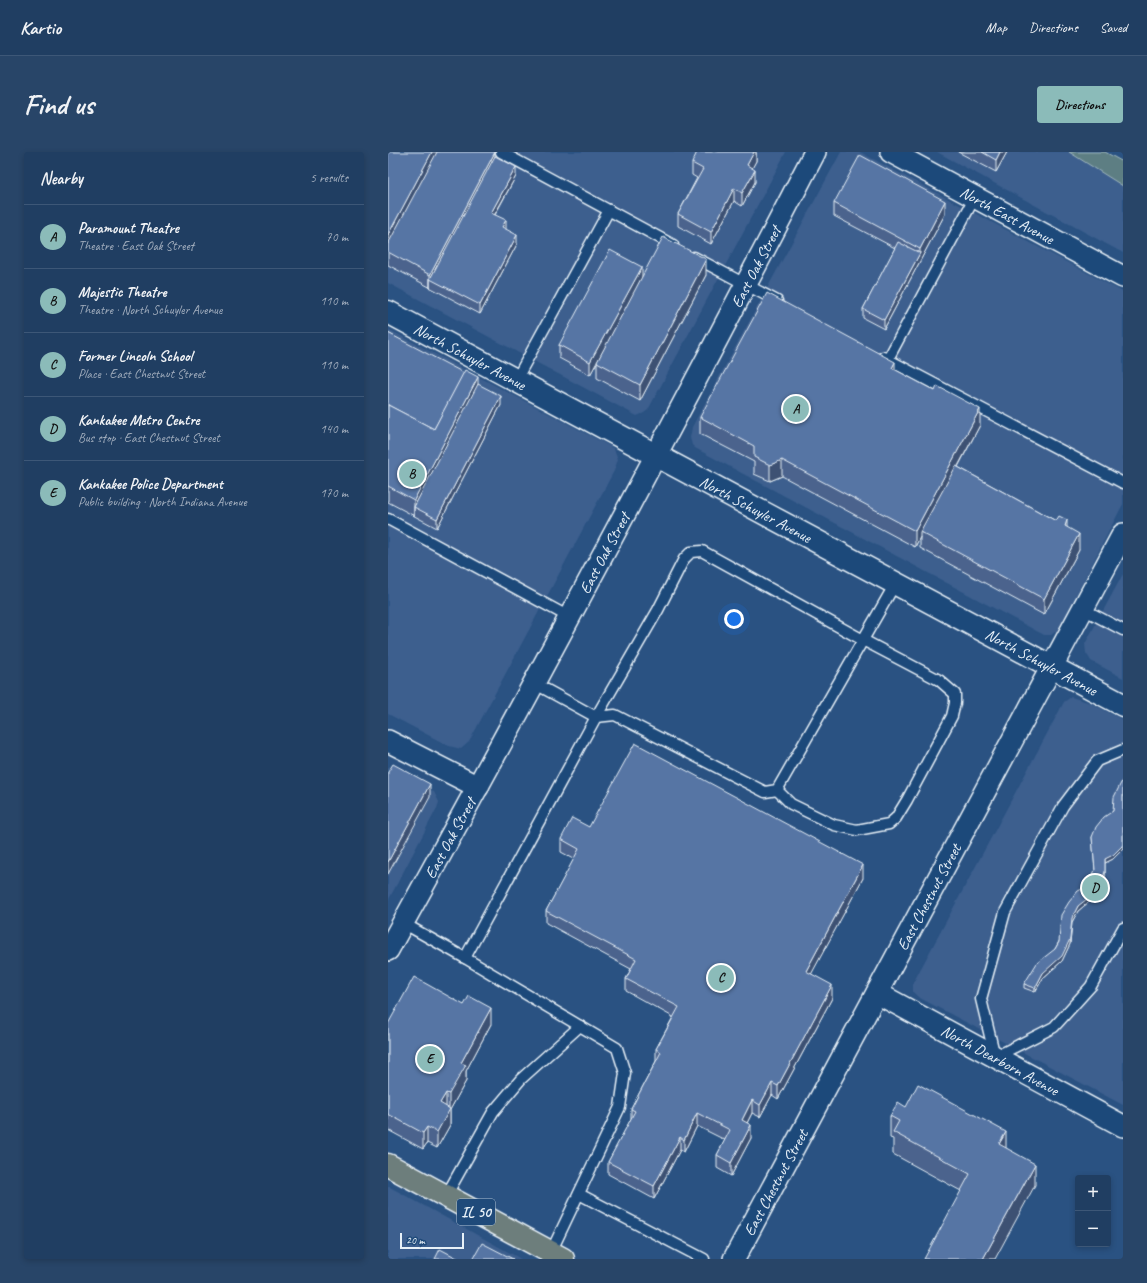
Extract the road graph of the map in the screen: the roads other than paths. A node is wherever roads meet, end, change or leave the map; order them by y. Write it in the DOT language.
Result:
graph roads {
  1 [pos="501,152"];
  2 [pos="815,152"];
  3 [pos="891,152"];
  4 [pos="975,197"];
  5 [pos="608,210"];
  6 [pos="1123,277"];
  7 [pos="746,284"];
  8 [pos="784,304"];
  9 [pos="388,312"];
  10 [pos="874,352"];
  11 [pos="888,359"];
  12 [pos="516,380"];
  13 [pos="656,455"];
  14 [pos="1123,483"];
  15 [pos="388,519"];
  16 [pos="1123,534"];
  17 [pos="895,584"];
  18 [pos="1083,609"];
  19 [pos="569,617"];
  20 [pos="1123,630"];
  21 [pos="863,640"];
  22 [pos="1052,668"];
  23 [pos="534,683"];
  24 [pos="1123,705"];
  25 [pos="596,717"];
  26 [pos="388,740"];
  27 [pos="1123,750"];
  28 [pos="478,787"];
  29 [pos="777,790"];
  30 [pos="403,923"];
  31 [pos="1123,928"];
  32 [pos="388,950"];
  33 [pos="465,958"];
  34 [pos="877,993"];
  35 [pos="580,1026"];
  36 [pos="995,1056"];
  37 [pos="1123,1126"];
  38 [pos="388,1165"];
  39 [pos="579,1194"];
  40 [pos="446,1196"];
  41 [pos="557,1256"];
  42 [pos="704,1259"];
  43 [pos="734,1259"];
  1 -- 5 [label="lane"];
  2 -- 7 [label="street, East Oak Street"];
  3 -- 4 [label="street, North East Avenue"];
  4 -- 6 [label="street, North East Avenue"];
  4 -- 11 [label="lane"];
  5 -- 7 [label="lane"];
  5 -- 12 [label="lane"];
  7 -- 8 [label="lane"];
  7 -- 13 [label="street, East Oak Street"];
  9 -- 12 [label="street, North Schuyler Avenue"];
  10 -- 11 [label="lane"];
  11 -- 14 [label="lane"];
  12 -- 13 [label="street, North Schuyler Avenue"];
  13 -- 17 [label="street, North Schuyler Avenue"];
  13 -- 19 [label="street, East Oak Street"];
  15 -- 19 [label="lane"];
  16 -- 18 [label="street, East Chestnut Street"];
  17 -- 21 [label="lane"];
  17 -- 22 [label="street, North Schuyler Avenue"];
  18 -- 20 [label="lane"];
  18 -- 22 [label="street, East Chestnut Street"];
  19 -- 23 [label="street, East Oak Street"];
  21 -- 25 [label="lane"];
  21 -- 29 [label="lane"];
  21 -- 29 [label="lane"];
  22 -- 24 [label="street, North Schuyler Avenue"];
  22 -- 34 [label="street, East Chestnut Street"];
  23 -- 25 [label="lane"];
  23 -- 28 [label="street, East Oak Street"];
  25 -- 29 [label="lane"];
  25 -- 33 [label="lane"];
  26 -- 28 [label="street"];
  27 -- 36 [label="lane"];
  28 -- 30 [label="street, East Oak Street"];
  30 -- 32 [label="street, East Oak Street"];
  30 -- 33 [label="lane"];
  31 -- 36 [label="lane"];
  33 -- 35 [label="lane"];
  34 -- 36 [label="street, North Dearborn Avenue"];
  34 -- 43 [label="street, East Chestnut Street"];
  35 -- 39 [label="lane"];
  35 -- 40 [label="lane"];
  36 -- 37 [label="street, North Dearborn Avenue"];
  38 -- 40 [label="main road, IL 50"];
  39 -- 41 [label="lane"];
  39 -- 42 [label="lane"];
  40 -- 41 [label="main road, IL 50"];
}
